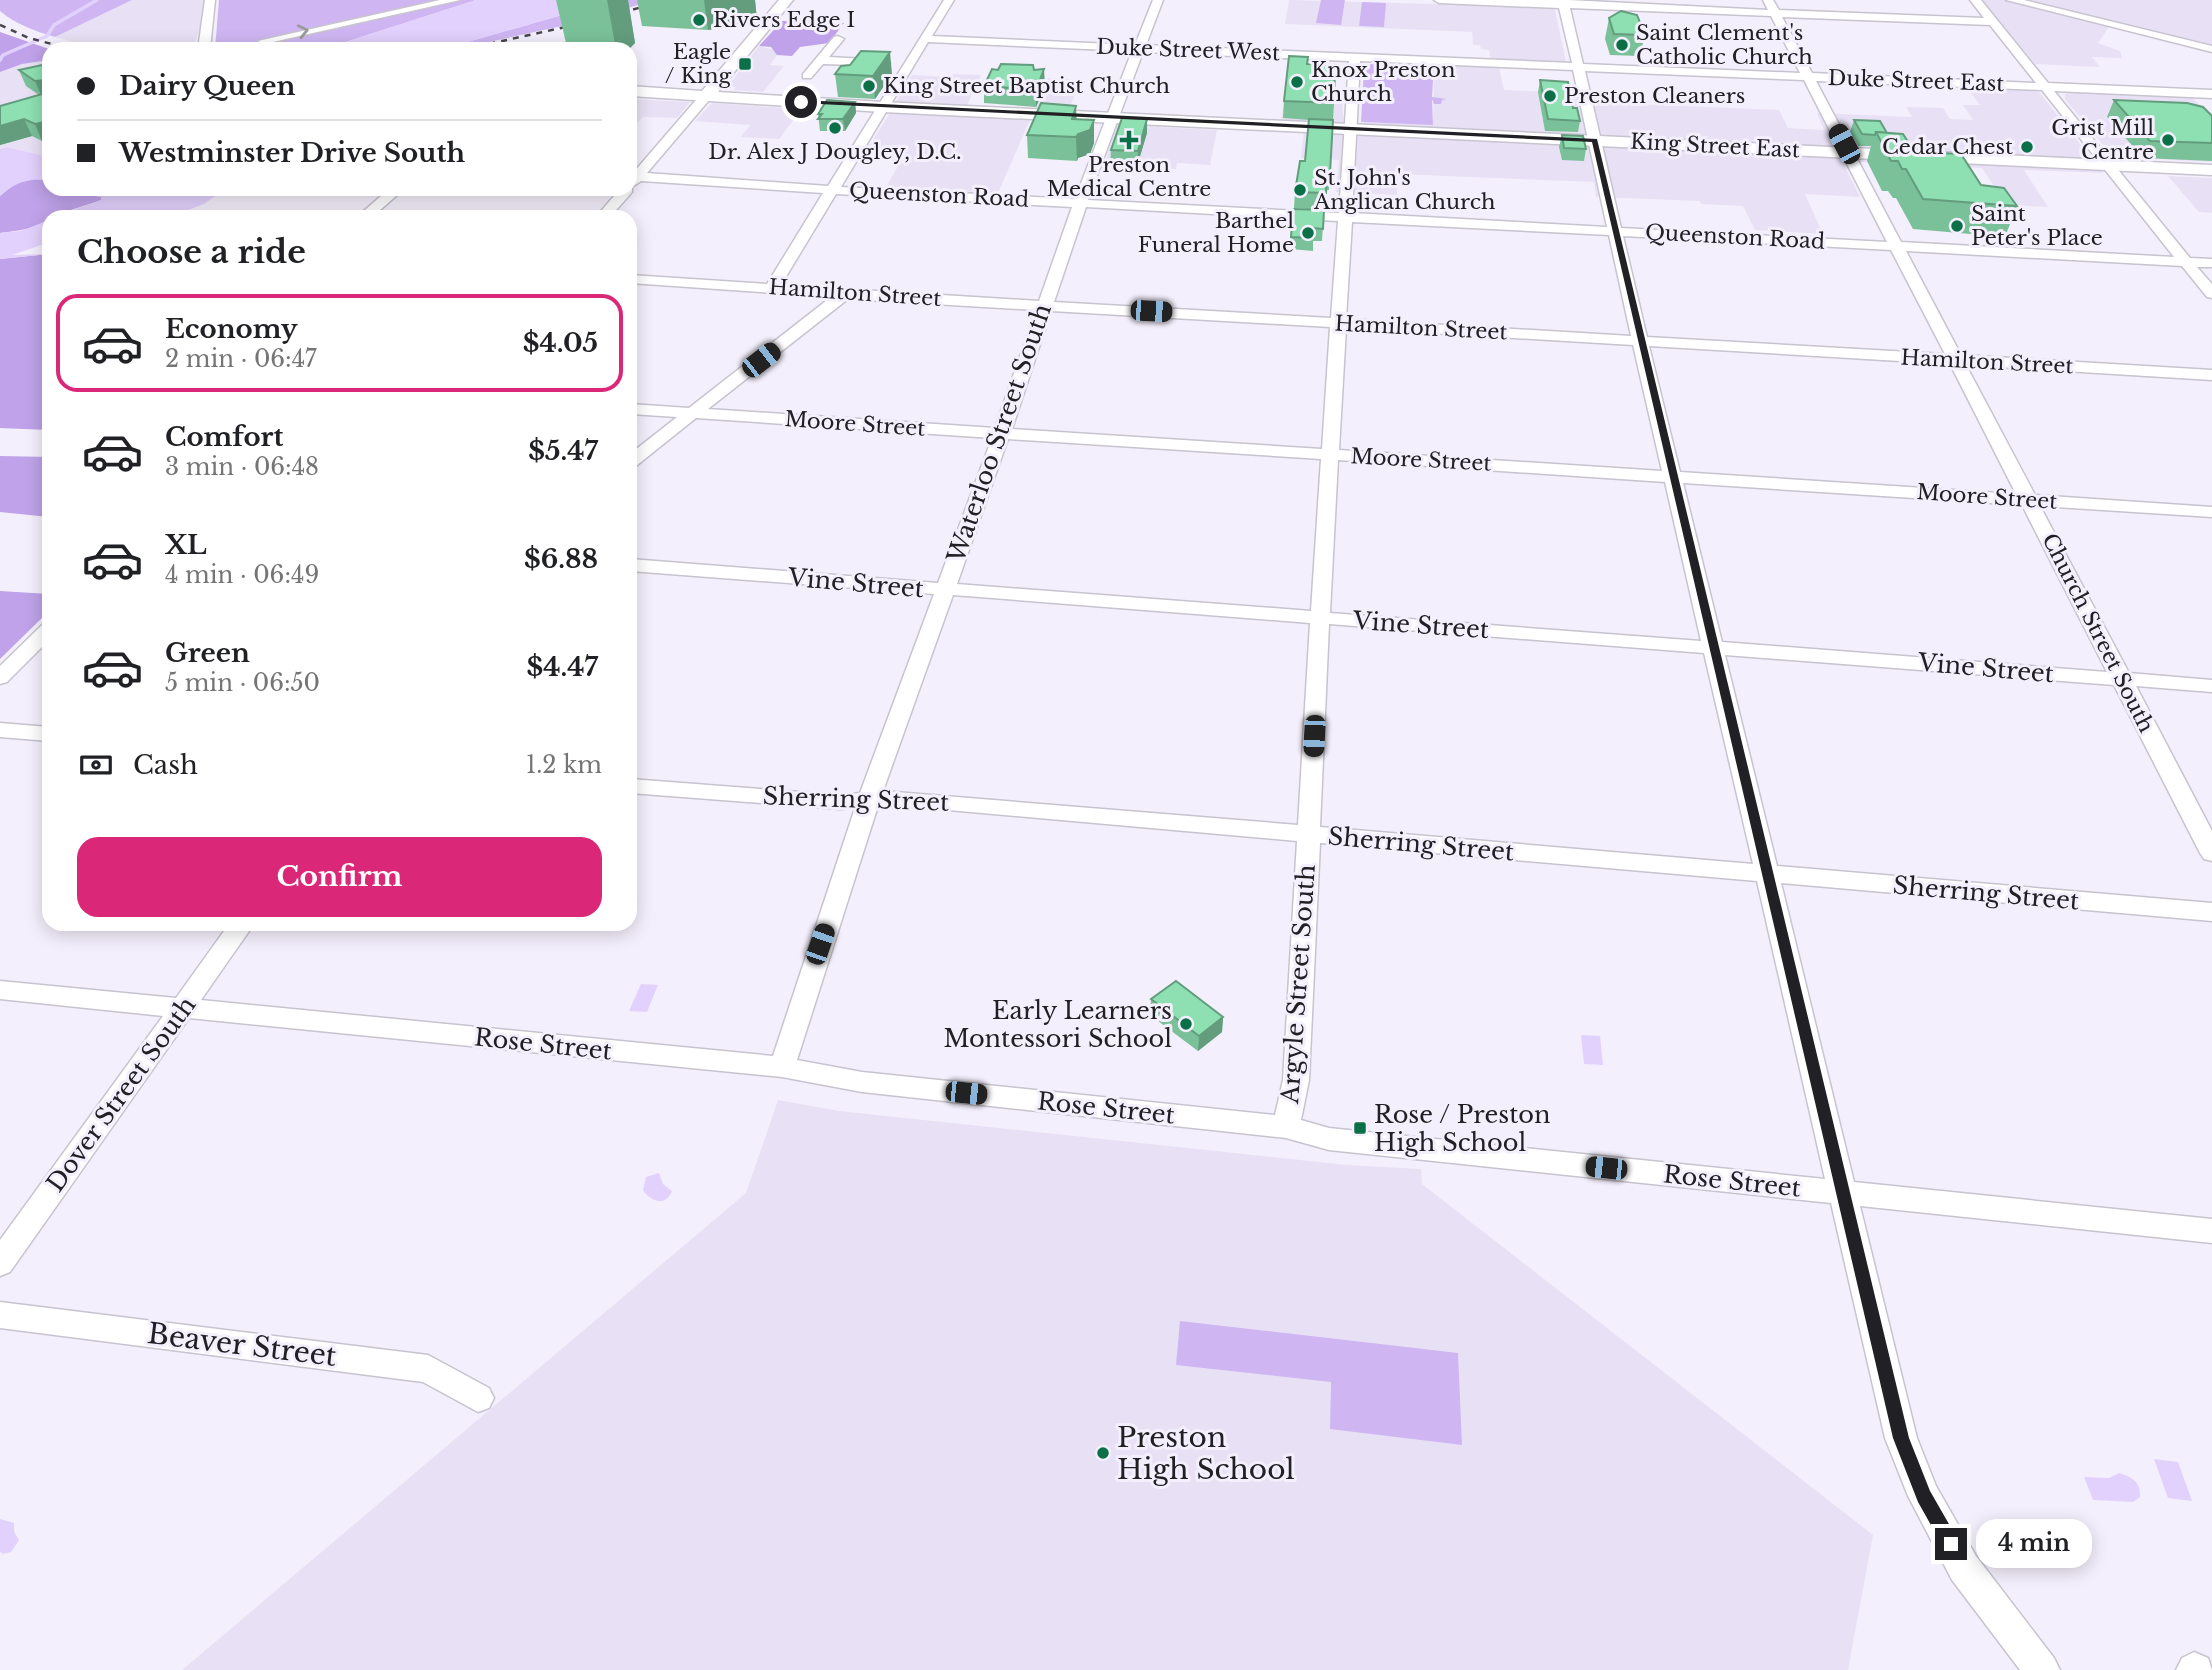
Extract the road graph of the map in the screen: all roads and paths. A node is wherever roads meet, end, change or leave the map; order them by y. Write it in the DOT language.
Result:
graph roads {
  1 [pos="210,0"];
  2 [pos="455,0"];
  3 [pos="786,0"];
  4 [pos="949,0"];
  5 [pos="1158,0"];
  6 [pos="1439,0"];
  7 [pos="1768,0"];
  8 [pos="1975,0"];
  9 [pos="2011,0"];
  10 [pos="1564,3"];
  11 [pos="1775,14"];
  12 [pos="1992,22"];
  13 [pos="838,39"];
  14 [pos="925,39"];
  15 [pos="264,41"];
  16 [pos="205,42"];
  17 [pos="1138,48"];
  18 [pos="2212,49"];
  19 [pos="1355,58"];
  20 [pos="821,60"];
  21 [pos="909,64"];
  22 [pos="1578,67"];
  23 [pos="807,76"];
  24 [pos="1808,77"];
  25 [pos="2046,87"];
  26 [pos="637,91"];
  27 [pos="2212,93"];
  28 [pos="706,96"];
  29 [pos="883,107"];
  30 [pos="1111,118"];
  31 [pos="1351,129"];
  32 [pos="1595,141"];
  33 [pos="1849,153"];
  34 [pos="2110,166"];
  35 [pos="2212,170"];
  36 [pos="637,175"];
  37 [pos="637,182"];
  38 [pos="831,190"];
  39 [pos="389,196"];
  40 [pos="620,196"];
  41 [pos="1080,202"];
  42 [pos="372,210"];
  43 [pos="609,210"];
  44 [pos="1345,216"];
  45 [pos="1617,231"];
  46 [pos="1897,246"];
  47 [pos="2186,261"];
  48 [pos="2212,262"];
  49 [pos="637,279"];
  50 [pos="772,288"];
  51 [pos="845,294"];
  52 [pos="2212,294"];
  53 [pos="1044,305"];
  54 [pos="1338,323"];
  55 [pos="1640,341"];
  56 [pos="1957,360"];
  57 [pos="2212,375"];
  58 [pos="637,410"];
  59 [pos="693,414"];
  60 [pos="1002,433"];
  61 [pos="1332,455"];
  62 [pos="637,457"];
  63 [pos="1674,476"];
  64 [pos="2029,500"];
  65 [pos="2212,512"];
  66 [pos="637,566"];
  67 [pos="944,590"];
  68 [pos="1320,617"];
  69 [pos="42,636"];
  70 [pos="1712,646"];
  71 [pos="0,678"];
  72 [pos="2123,680"];
  73 [pos="2212,686"];
  74 [pos="0,730"];
  75 [pos="42,733"];
  76 [pos="637,787"];
  77 [pos="869,800"];
  78 [pos="1309,835"];
  79 [pos="2212,853"];
  80 [pos="1769,874"];
  81 [pos="2212,912"];
  82 [pos="237,931"];
  83 [pos="0,990"];
  84 [pos="181,1009"];
  85 [pos="782,1068"];
  86 [pos="1286,1126"];
  87 [pos="1843,1192"];
  88 [pos="2212,1231"];
  89 [pos="0,1263"];
  90 [pos="0,1315"];
  91 [pos="478,1398"];
  92 [pos="2042,1670"];
  1 -- 16 [label="street"];
  15 -- 2 [label="street, one-way"];
  3 -- 28 [label="main road"];
  4 -- 14 [label="street"];
  5 -- 17 [label="street, Waterloo Street South"];
  6 -- 10 [label="street"];
  7 -- 11 [label="street, Church Street South"];
  8 -- 12 [label="street"];
  9 -- 18 [label="street"];
  10 -- 11 [label="street"];
  10 -- 22 [label="street"];
  11 -- 12 [label="street"];
  11 -- 24 [label="street, Church Street South"];
  12 -- 25 [label="street"];
  13 -- 20 [label="street"];
  14 -- 17 [label="street, Duke Street West"];
  14 -- 21 [label="street"];
  17 -- 19 [label="street, Duke Street West"];
  17 -- 30 [label="street, Waterloo Street South"];
  19 -- 22 [label="street, Duke Street West"];
  19 -- 31 [label="street, Argyle Street South"];
  20 -- 21 [label="street"];
  20 -- 23 [label="street"];
  21 -- 29 [label="street"];
  22 -- 24 [label="street, Duke Street East"];
  22 -- 32 [label="street"];
  24 -- 25 [label="street, Duke Street East"];
  24 -- 33 [label="street, Church Street South"];
  25 -- 27 [label="street, Duke Street East"];
  25 -- 34 [label="street"];
  26 -- 28 [label="main road, King Street East"];
  28 -- 29 [label="main road, King Street East"];
  28 -- 36 [label="street"];
  29 -- 30 [label="main road, King Street East"];
  29 -- 38 [label="street"];
  30 -- 31 [label="main road, King Street East"];
  30 -- 41 [label="street, Waterloo Street South"];
  31 -- 32 [label="main road, King Street East"];
  31 -- 44 [label="street, Argyle Street South"];
  32 -- 33 [label="main road, King Street East"];
  32 -- 45 [label="street"];
  33 -- 34 [label="main road, King Street East"];
  33 -- 46 [label="street, Church Street South"];
  34 -- 35 [label="main road, King Street East"];
  34 -- 47 [label="street"];
  37 -- 38 [label="street, Queenston Road"];
  38 -- 41 [label="street, Queenston Road"];
  38 -- 50 [label="street"];
  39 -- 42 [label="street"];
  40 -- 43 [label="street"];
  41 -- 44 [label="street, Queenston Road"];
  41 -- 53 [label="street, Waterloo Street South"];
  44 -- 45 [label="street, Queenston Road"];
  44 -- 54 [label="street, Argyle Street South"];
  45 -- 46 [label="street, Queenston Road"];
  45 -- 55 [label="street"];
  46 -- 47 [label="street, Queenston Road"];
  46 -- 56 [label="street, Church Street South"];
  47 -- 48 [label="street, Queenston Road"];
  47 -- 52 [label="street"];
  49 -- 50 [label="street, Hamilton Street"];
  50 -- 51 [label="street, Hamilton Street"];
  51 -- 53 [label="street, Hamilton Street"];
  51 -- 59 [label="street"];
  53 -- 54 [label="street, Hamilton Street"];
  53 -- 60 [label="street, Waterloo Street South"];
  54 -- 55 [label="street, Hamilton Street"];
  54 -- 61 [label="street, Argyle Street South"];
  55 -- 56 [label="street, Hamilton Street"];
  55 -- 63 [label="street"];
  56 -- 57 [label="street, Hamilton Street"];
  56 -- 64 [label="street, Church Street South"];
  58 -- 59 [label="street, Moore Street"];
  59 -- 60 [label="street, Moore Street"];
  59 -- 62 [label="street"];
  60 -- 61 [label="street, Moore Street"];
  60 -- 67 [label="street, Waterloo Street South"];
  61 -- 63 [label="street, Moore Street"];
  61 -- 68 [label="street, Argyle Street South"];
  63 -- 64 [label="street, Moore Street"];
  63 -- 70 [label="street"];
  64 -- 65 [label="street, Moore Street"];
  64 -- 72 [label="street, Church Street South"];
  66 -- 67 [label="street, Vine Street"];
  67 -- 68 [label="street, Vine Street"];
  67 -- 77 [label="street, Waterloo Street South"];
  68 -- 70 [label="street, Vine Street"];
  68 -- 78 [label="street, Argyle Street South"];
  69 -- 71 [label="street"];
  70 -- 72 [label="street, Vine Street"];
  70 -- 80 [label="street"];
  72 -- 73 [label="street, Vine Street"];
  72 -- 79 [label="street, Church Street South"];
  74 -- 75 [label="street"];
  76 -- 77 [label="street, Sherring Street"];
  77 -- 78 [label="street, Sherring Street"];
  77 -- 85 [label="street, Waterloo Street South"];
  78 -- 80 [label="street, Sherring Street"];
  78 -- 86 [label="street, Argyle Street South"];
  80 -- 81 [label="street, Sherring Street"];
  80 -- 87 [label="street"];
  82 -- 84 [label="street, Dover Street South"];
  83 -- 84 [label="street, Rose Street"];
  84 -- 85 [label="street, Rose Street"];
  84 -- 89 [label="street, Dover Street South"];
  85 -- 86 [label="street, Rose Street"];
  86 -- 87 [label="street, Rose Street"];
  87 -- 88 [label="street, Rose Street"];
  87 -- 92 [label="street"];
  90 -- 91 [label="street, Beaver Street"];
}
